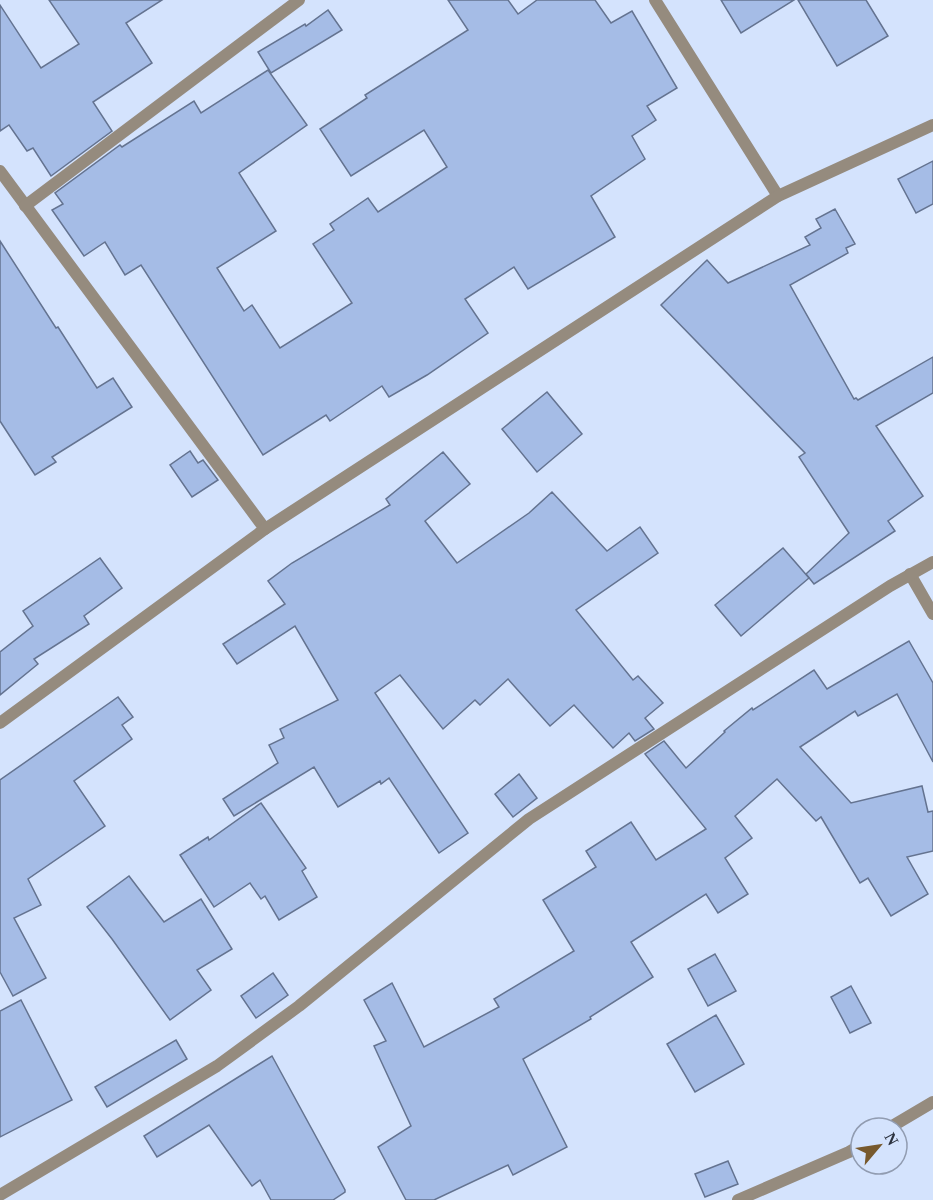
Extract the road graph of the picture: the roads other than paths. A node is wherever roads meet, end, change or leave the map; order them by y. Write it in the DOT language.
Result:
graph roads {
  1 [pos="299,0"];
  2 [pos="655,0"];
  3 [pos="933,125"];
  4 [pos="0,171"];
  5 [pos="778,196"];
  6 [pos="25,206"];
  7 [pos="265,529"];
  8 [pos="933,561"];
  9 [pos="910,574"];
  10 [pos="933,614"];
  11 [pos="0,723"];
  12 [pos="933,1102"];
  13 [pos="909,1116"];
  14 [pos="849,1152"];
  15 [pos="0,1195"];
  16 [pos="738,1200"];
  1 -- 6 [label="street"];
  2 -- 5 [label="street"];
  3 -- 5 [label="street"];
  4 -- 6 [label="street"];
  5 -- 7 [label="street"];
  6 -- 7 [label="street"];
  7 -- 11 [label="street"];
  8 -- 9 [label="street"];
  9 -- 10 [label="street"];
  9 -- 15 [label="street"];
  12 -- 13 [label="street"];
  14 -- 16 [label="street"];
}
